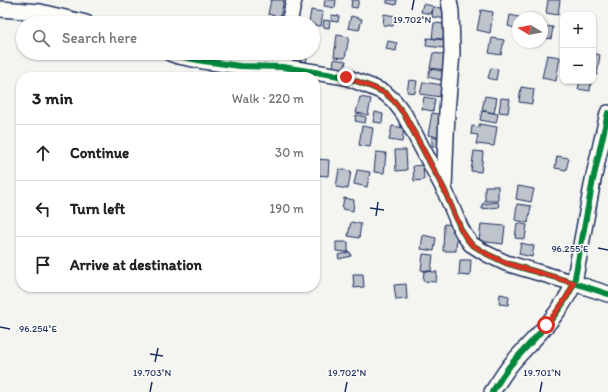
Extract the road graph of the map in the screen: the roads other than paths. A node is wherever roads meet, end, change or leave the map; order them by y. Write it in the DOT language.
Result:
graph roads {
  1 [pos="294,0"];
  2 [pos="449,0"];
  3 [pos="0,8"];
  4 [pos="57,16"];
  5 [pos="291,16"];
  6 [pos="198,60"];
  7 [pos="284,60"];
  8 [pos="608,112"];
  9 [pos="444,189"];
  10 [pos="574,283"];
  11 [pos="608,294"];
  12 [pos="492,392"];
  1 -- 5 [label="street"];
  2 -- 9 [label="street"];
  3 -- 4 [label="street"];
  6 -- 7 [label="street"];
  7 -- 9 [label="street"];
  8 -- 10 [label="street"];
  9 -- 10 [label="street"];
  10 -- 11 [label="street"];
  10 -- 12 [label="street"];
}
